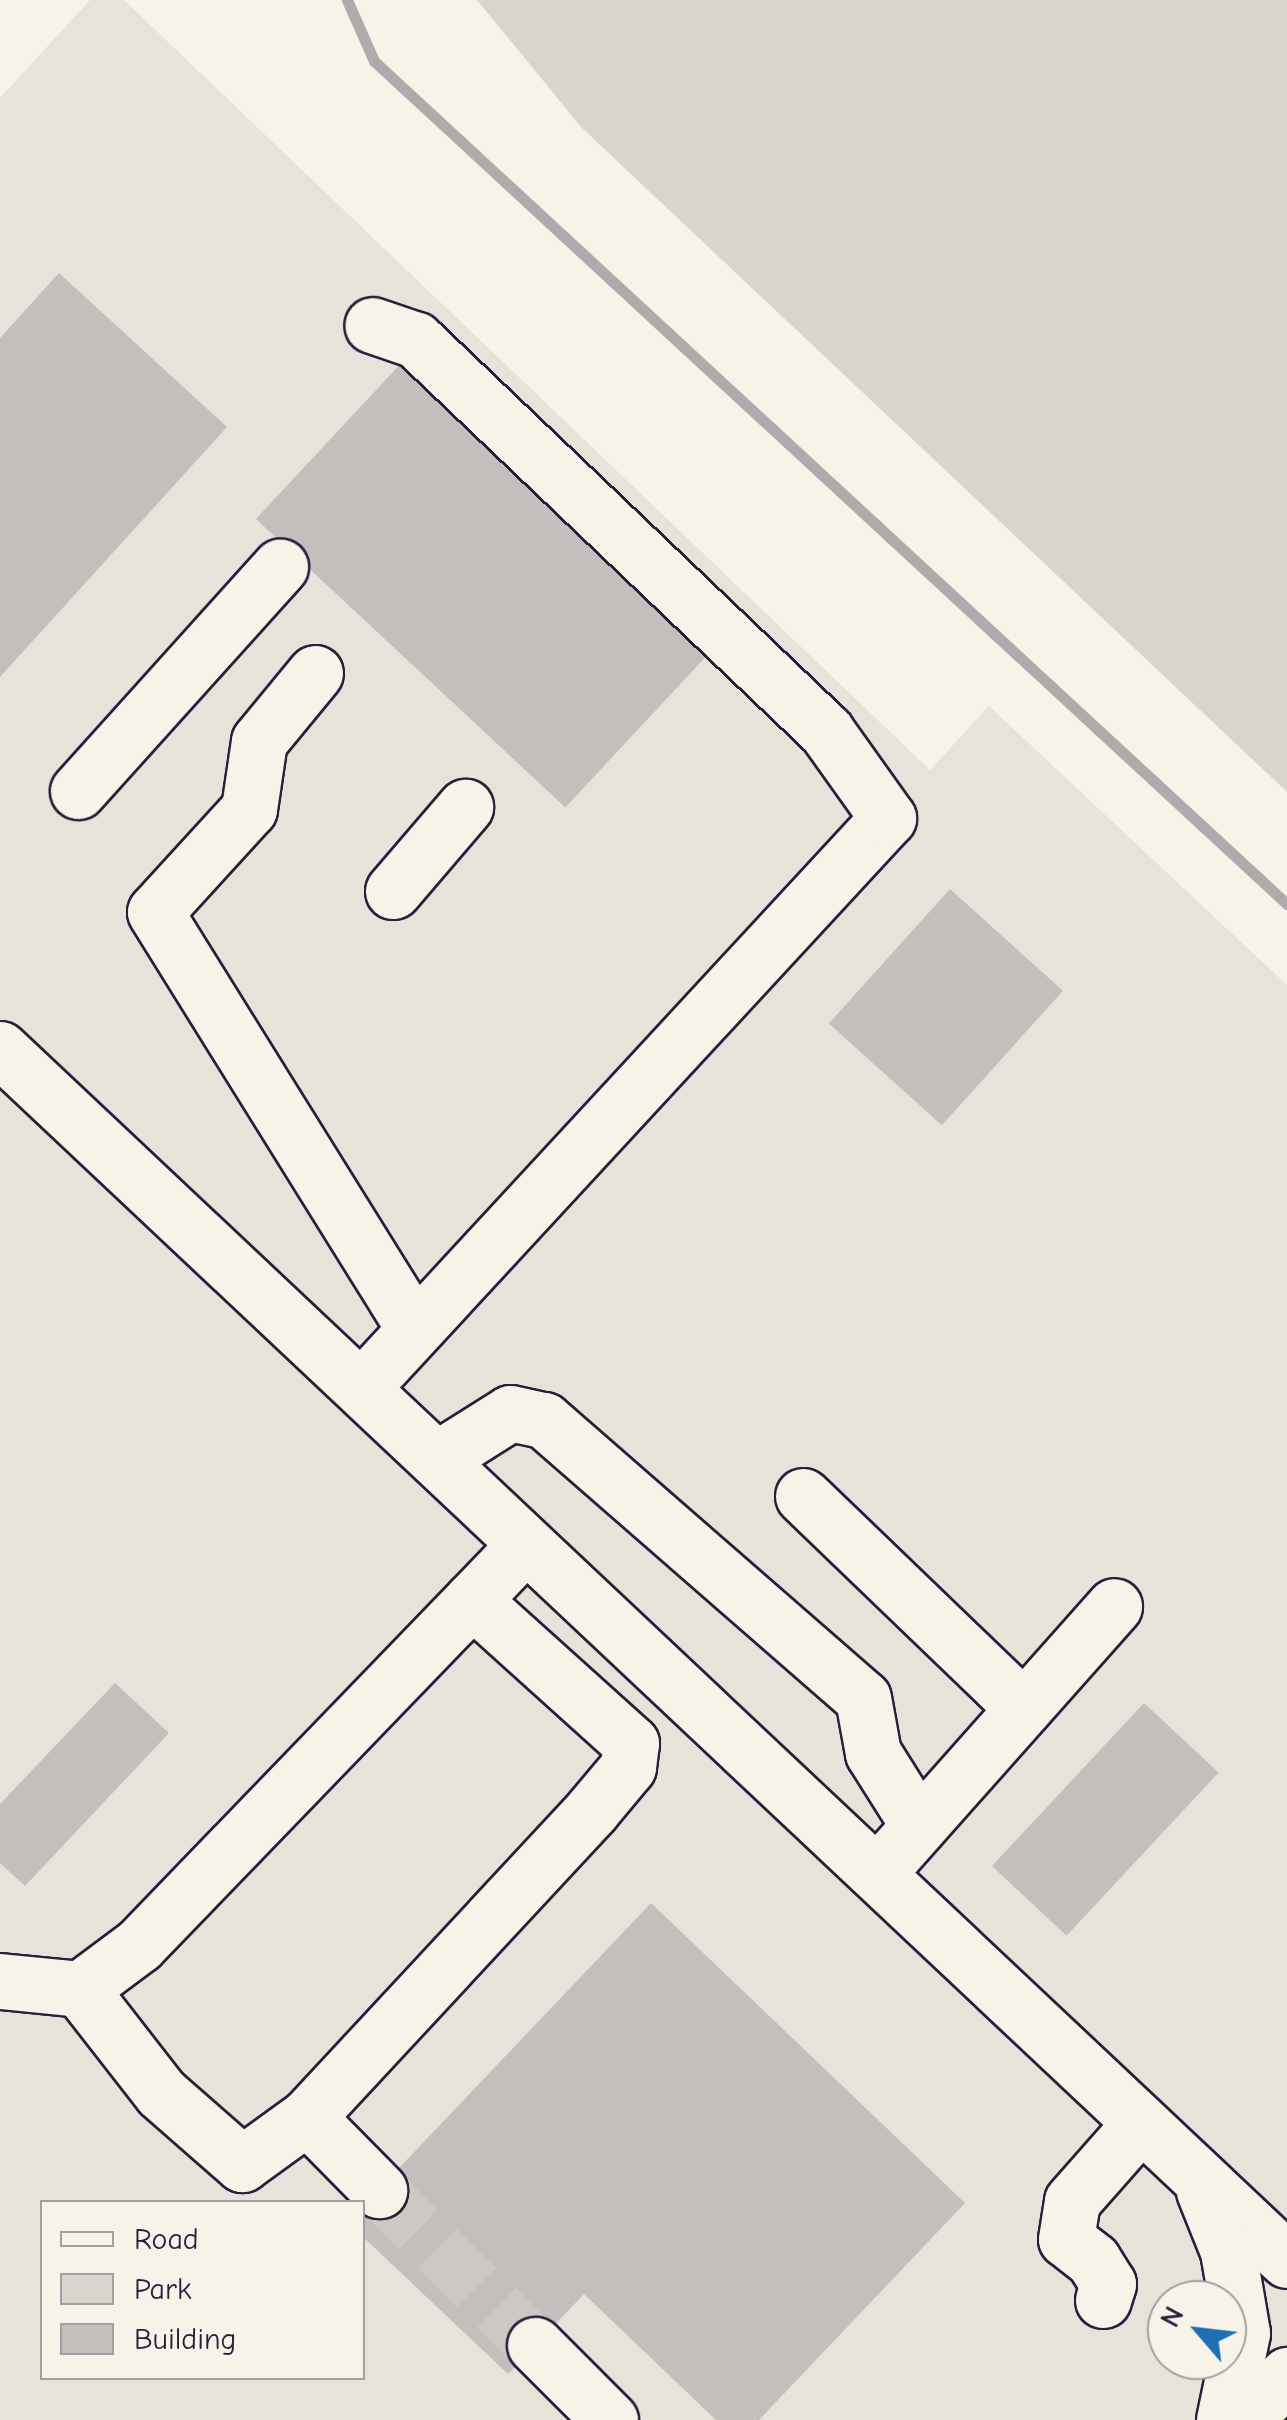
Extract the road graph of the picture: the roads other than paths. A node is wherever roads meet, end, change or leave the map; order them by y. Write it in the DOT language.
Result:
graph roads {
  1 [pos="372,325"];
  2 [pos="280,567"];
  3 [pos="315,673"];
  4 [pos="78,791"];
  5 [pos="465,808"];
  6 [pos="393,891"];
  7 [pos="0,1049"];
  8 [pos="415,1329"];
  9 [pos="362,1387"];
  10 [pos="437,1459"];
  11 [pos="803,1496"];
  12 [pos="526,1544"];
  13 [pos="472,1600"];
  14 [pos="1114,1606"];
  15 [pos="696,1706"];
  16 [pos="1023,1708"];
  17 [pos="631,1743"];
  18 [pos="919,1826"];
  19 [pos="876,1874"];
  20 [pos="0,1981"];
  21 [pos="80,1989"];
  22 [pos="306,2117"];
  23 [pos="1140,2124"];
  24 [pos="1199,2178"];
  25 [pos="379,2190"];
  26 [pos="1287,2204"];
  27 [pos="1287,2260"];
  28 [pos="1103,2300"];
  29 [pos="535,2346"];
  30 [pos="1287,2374"];
  31 [pos="610,2420"];
  32 [pos="1224,2420"];
  33 [pos="1245,2420"];
  1 -- 8 [label="street"];
  2 -- 4 [label="street"];
  3 -- 8 [label="street"];
  5 -- 6 [label="street"];
  7 -- 9 [label="street"];
  8 -- 9 [label="street"];
  9 -- 10 [label="street"];
  10 -- 12 [label="street"];
  10 -- 18 [label="street"];
  11 -- 16 [label="street"];
  12 -- 13 [label="street"];
  12 -- 15 [label="street"];
  13 -- 17 [label="street"];
  13 -- 21 [label="street"];
  14 -- 16 [label="street"];
  15 -- 17 [label="street"];
  15 -- 19 [label="street"];
  16 -- 18 [label="street"];
  17 -- 22 [label="street"];
  18 -- 19 [label="street"];
  19 -- 23 [label="street"];
  20 -- 21 [label="street"];
  21 -- 22 [label="street"];
  22 -- 25 [label="street"];
  23 -- 24 [label="street"];
  23 -- 28 [label="street"];
  24 -- 26 [label="street"];
  24 -- 27 [label="street"];
  24 -- 32 [label="street"];
  29 -- 31 [label="street"];
  30 -- 33 [label="street"];
}
